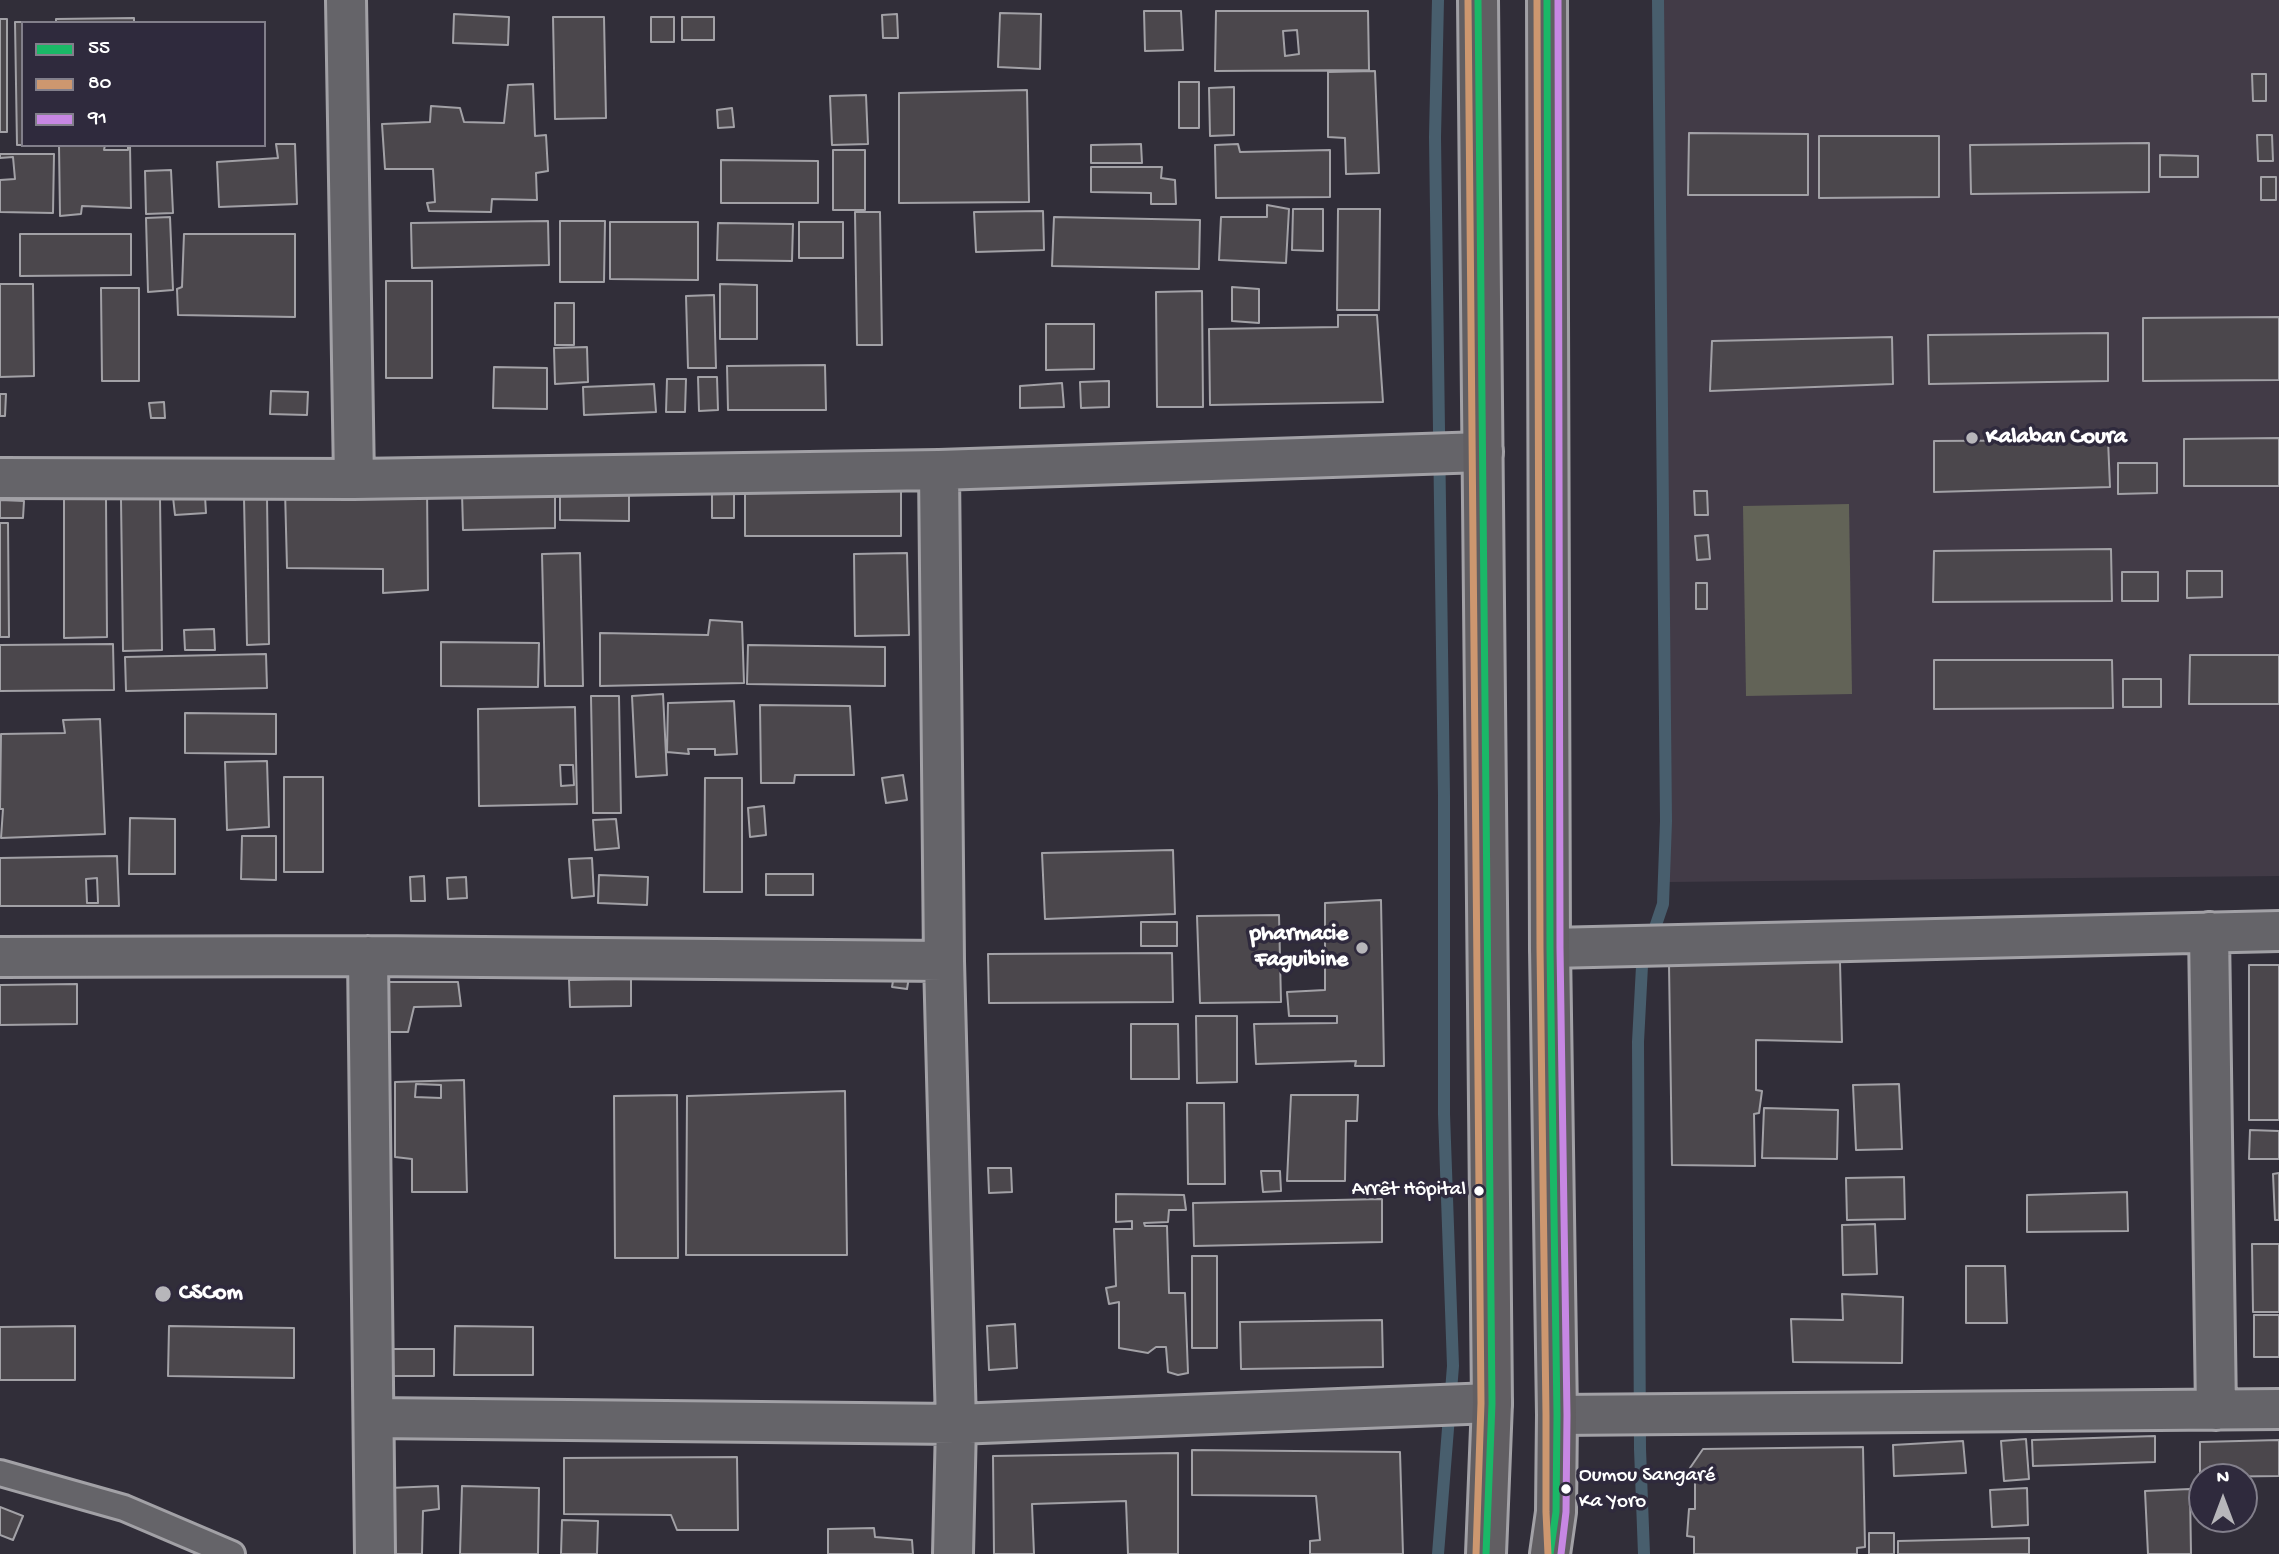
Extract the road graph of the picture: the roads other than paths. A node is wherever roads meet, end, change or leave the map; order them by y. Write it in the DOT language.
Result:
graph roads {
  1 [pos="346,0"];
  2 [pos="1478,0"];
  3 [pos="1547,0"];
  4 [pos="1483,452"];
  5 [pos="939,470"];
  6 [pos="0,478"];
  7 [pos="354,479"];
  8 [pos="2279,931"];
  9 [pos="2209,932"];
  10 [pos="1550,948"];
  11 [pos="368,956"];
  12 [pos="0,957"];
  13 [pos="944,961"];
  14 [pos="1492,1403"];
  15 [pos="2279,1409"];
  16 [pos="2216,1410"];
  17 [pos="1557,1415"];
  18 [pos="374,1418"];
  19 [pos="956,1424"];
  20 [pos="0,1473"];
  21 [pos="1556,1512"];
  22 [pos="232,1554"];
  23 [pos="375,1554"];
  24 [pos="953,1554"];
  25 [pos="1486,1554"];
  26 [pos="1550,1554"];
  27 [pos="1559,1554"];
  1 -- 7 [label="street"];
  2 -- 4 [label="highway"];
  3 -- 10 [label="highway"];
  4 -- 5 [label="street"];
  4 -- 14 [label="highway"];
  5 -- 7 [label="street"];
  5 -- 13 [label="street"];
  6 -- 7 [label="street"];
  8 -- 9 [label="street"];
  9 -- 10 [label="street"];
  9 -- 16 [label="street"];
  10 -- 17 [label="highway"];
  11 -- 12 [label="street"];
  11 -- 13 [label="street"];
  11 -- 18 [label="street"];
  13 -- 19 [label="street"];
  14 -- 19 [label="street"];
  14 -- 25 [label="highway"];
  15 -- 16 [label="street"];
  16 -- 17 [label="street"];
  17 -- 21 [label="highway"];
  18 -- 19 [label="street"];
  18 -- 23 [label="street"];
  19 -- 24 [label="street"];
  20 -- 22 [label="lane"];
  21 -- 26 [label="highway"];
  21 -- 27 [label="highway"];
}
